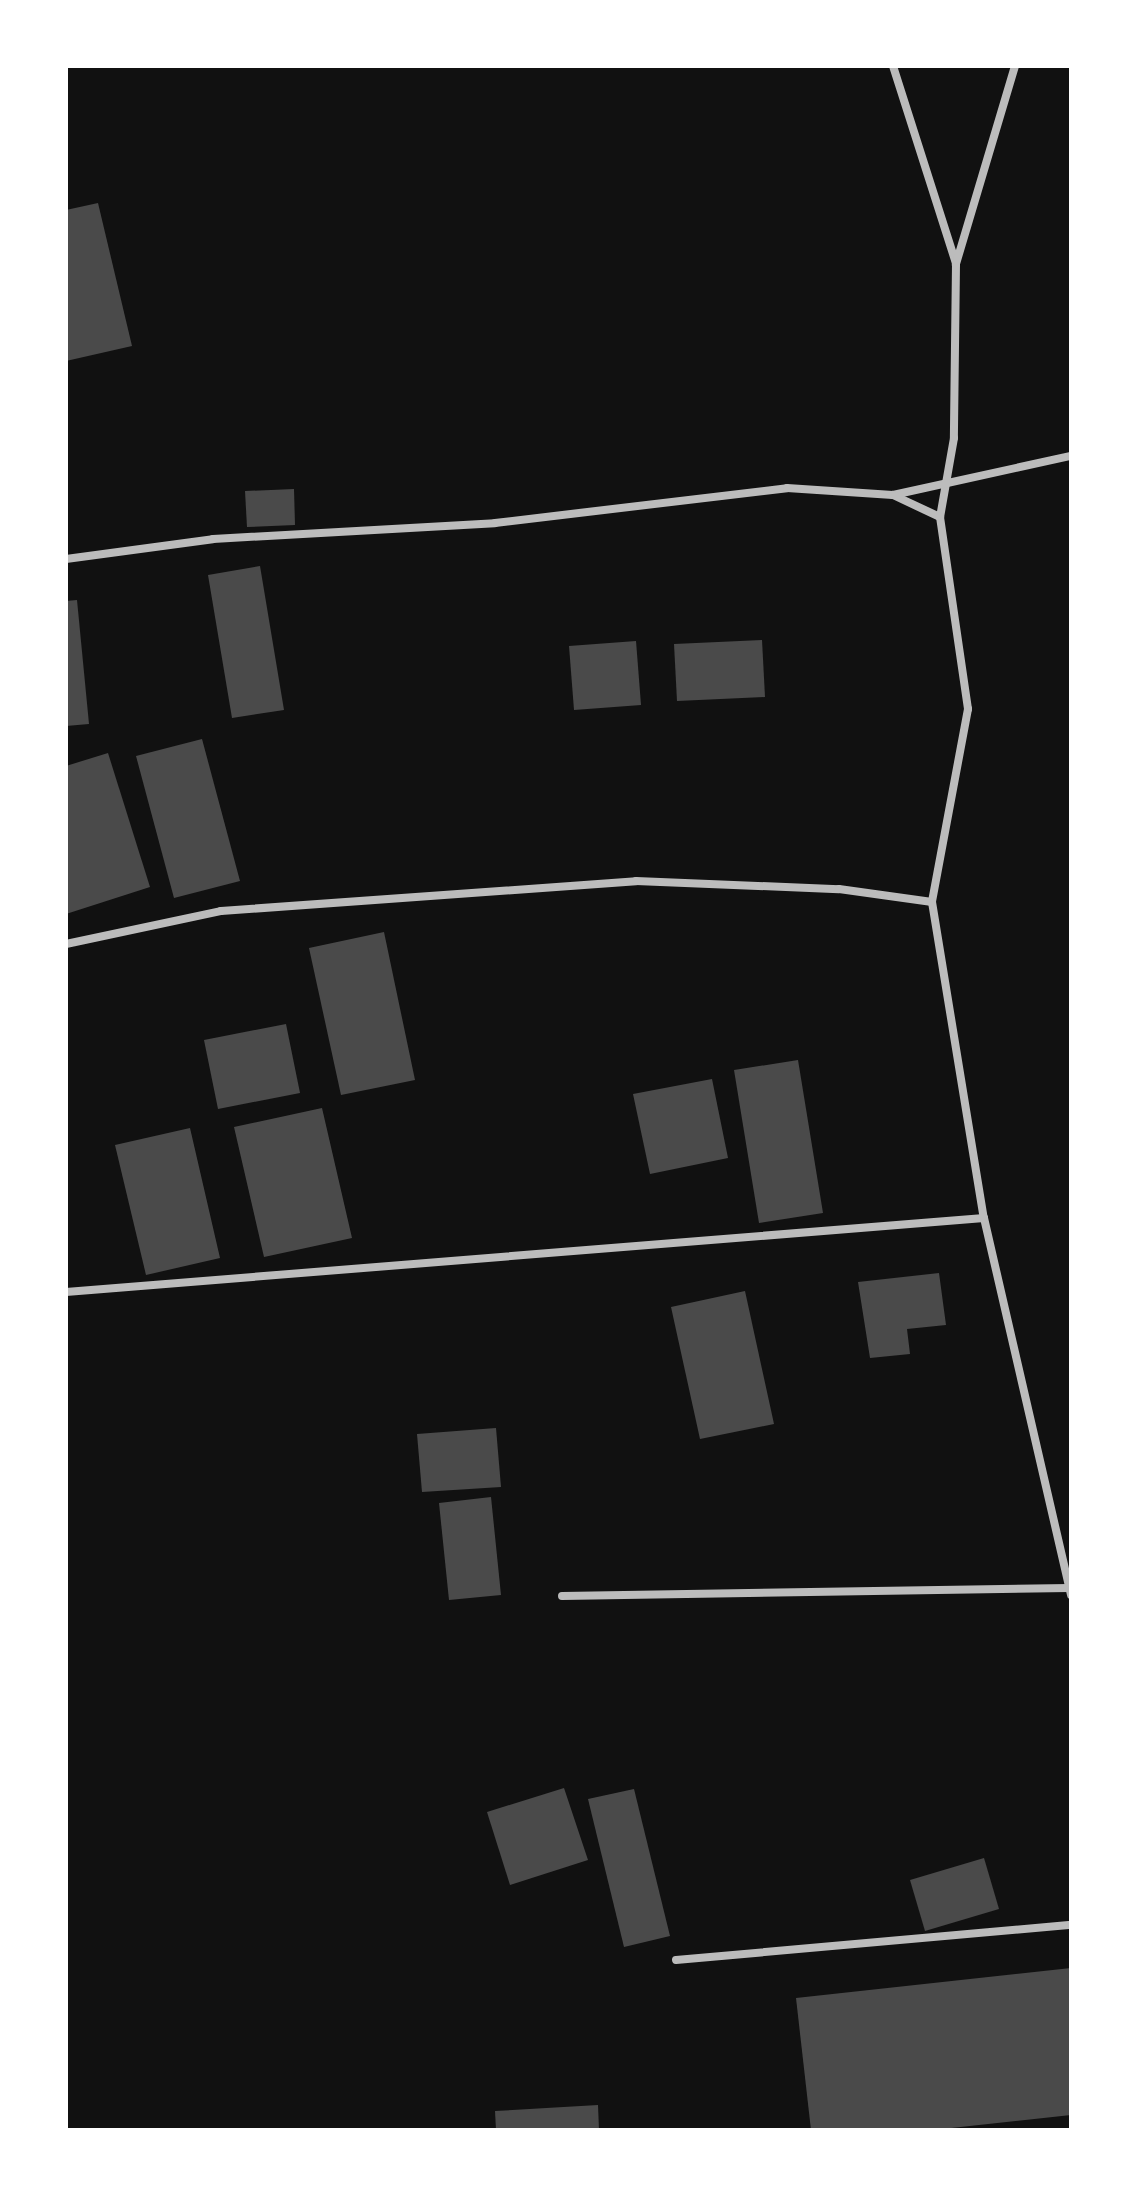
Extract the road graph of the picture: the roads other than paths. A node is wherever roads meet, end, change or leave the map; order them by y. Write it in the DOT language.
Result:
graph roads {
  1 [pos="893,66"];
  2 [pos="1015,66"];
  3 [pos="956,264"];
  4 [pos="1071,456"];
  5 [pos="946,481"];
  6 [pos="893,495"];
  7 [pos="940,517"];
  8 [pos="66,559"];
  9 [pos="932,902"];
  10 [pos="66,944"];
  11 [pos="984,1218"];
  12 [pos="66,1292"];
  13 [pos="1070,1592"];
  14 [pos="562,1596"];
  15 [pos="1071,1925"];
  16 [pos="676,1960"];
  1 -- 3 [label="street"];
  2 -- 3 [label="street"];
  3 -- 5 [label="street"];
  4 -- 5 [label="street"];
  5 -- 6 [label="street"];
  5 -- 7 [label="street"];
  6 -- 7 [label="street"];
  6 -- 8 [label="street"];
  7 -- 9 [label="street"];
  9 -- 10 [label="street"];
  9 -- 11 [label="street"];
  11 -- 12 [label="street"];
  11 -- 13 [label="street"];
  13 -- 14 [label="street"];
  15 -- 16 [label="street"];
}
